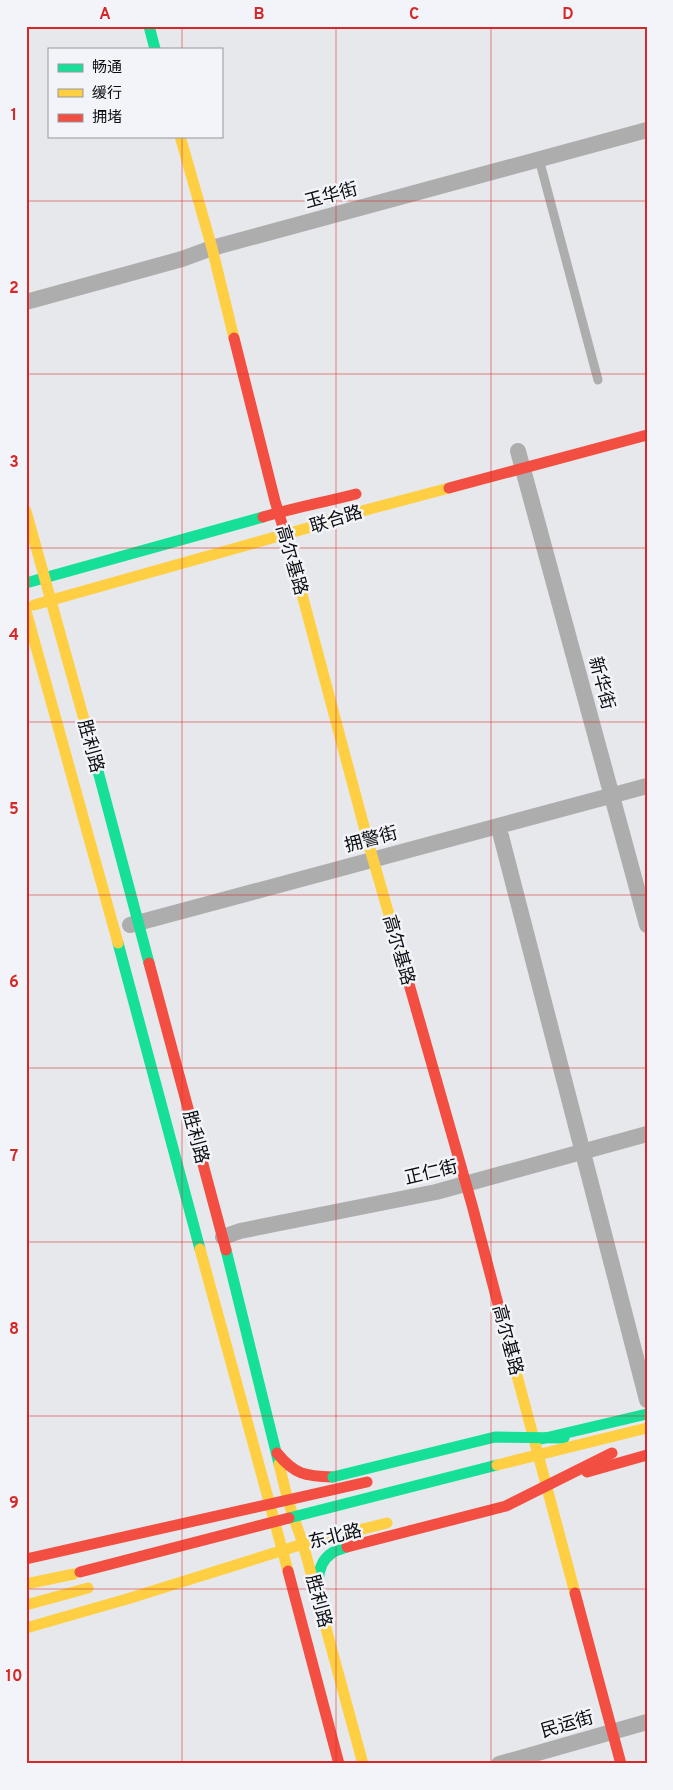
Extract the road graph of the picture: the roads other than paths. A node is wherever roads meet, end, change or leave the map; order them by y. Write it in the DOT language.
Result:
graph roads {
  1 [pos="149,26"];
  2 [pos="155,48"];
  3 [pos="647,130"];
  4 [pos="181,138"];
  5 [pos="538,159"];
  6 [pos="212,248"];
  7 [pos="26,302"];
  8 [pos="598,380"];
  9 [pos="647,435"];
  10 [pos="520,450"];
  11 [pos="523,468"];
  12 [pos="369,490"];
  13 [pos="26,511"];
  14 [pos="279,512"];
  15 [pos="285,534"];
  16 [pos="46,579"];
  17 [pos="26,583"];
  18 [pos="52,600"];
  19 [pos="26,607"];
  20 [pos="26,611"];
  21 [pos="647,786"];
  22 [pos="612,795"];
  23 [pos="501,836"];
  24 [pos="373,859"];
  25 [pos="139,922"];
  26 [pos="647,925"];
  27 [pos="110,930"];
  28 [pos="647,1134"];
  29 [pos="582,1152"];
  30 [pos="466,1184"];
  31 [pos="223,1237"];
  32 [pos="647,1400"];
  33 [pos="647,1414"];
  34 [pos="647,1428"];
  35 [pos="608,1439"];
  36 [pos="535,1441"];
  37 [pos="647,1444"];
  38 [pos="506,1448"];
  39 [pos="276,1453"];
  40 [pos="612,1454"];
  41 [pos="647,1455"];
  42 [pos="528,1474"];
  43 [pos="374,1480"];
  44 [pos="546,1484"];
  45 [pos="500,1495"];
  46 [pos="288,1502"];
  47 [pos="269,1506"];
  48 [pos="397,1520"];
  49 [pos="313,1528"];
  50 [pos="266,1540"];
  51 [pos="303,1544"];
  52 [pos="283,1550"];
  53 [pos="26,1559"];
  54 [pos="26,1584"];
  55 [pos="93,1586"];
  56 [pos="26,1605"];
  57 [pos="324,1622"];
  58 [pos="26,1628"];
  59 [pos="647,1722"];
  60 [pos="613,1731"];
  61 [pos="340,1764"];
  62 [pos="363,1764"];
  63 [pos="499,1764"];
  64 [pos="622,1764"];
  1 -- 2 [label="main road"];
  3 -- 5 [label="street, 玉华街"];
  4 -- 6 [label="main road, 高尔基路"];
  5 -- 6 [label="street, 玉华街"];
  5 -- 8 [label="lane"];
  6 -- 7 [label="street, 玉华街"];
  6 -- 14 [label="main road, 高尔基路"];
  9 -- 11 [label="main road, 联合路"];
  10 -- 11 [label="street, 新华街"];
  11 -- 15 [label="main road, 联合路"];
  11 -- 22 [label="street, 新华街"];
  12 -- 14 [label="main road, 联合路"];
  13 -- 16 [label="main road, 胜利路"];
  14 -- 15 [label="main road, 高尔基路"];
  14 -- 16 [label="main road, 联合路"];
  15 -- 18 [label="main road, 联合路"];
  15 -- 24 [label="main road, 高尔基路"];
  16 -- 17 [label="main road, 联合路"];
  16 -- 18 [label="main road, 胜利路"];
  18 -- 19 [label="main road, 联合路"];
  18 -- 25 [label="main road, 胜利路"];
  20 -- 27 [label="main road, 胜利路"];
  21 -- 22 [label="street, 拥警街"];
  22 -- 24 [label="street, 拥警街"];
  22 -- 26 [label="street, 新华街"];
  23 -- 29 [label="street"];
  24 -- 25 [label="street, 拥警街"];
  24 -- 30 [label="main road, 高尔基路"];
  25 -- 27 [label="street, 拥警街"];
  25 -- 31 [label="main road, 胜利路"];
  27 -- 47 [label="main road, 胜利路"];
  28 -- 29 [label="street, 正仁街"];
  29 -- 30 [label="street, 正仁街"];
  29 -- 32 [label="street"];
  30 -- 31 [label="street, 正仁街"];
  30 -- 36 [label="main road, 高尔基路"];
  31 -- 39 [label="main road, 胜利路"];
  33 -- 36 [label="main road"];
  34 -- 35 [label="main road, 东北路, bridge"];
  35 -- 39 [label="main road, bridge"];
  35 -- 54 [label="main road, 东北路, bridge"];
  36 -- 38 [label="main road"];
  36 -- 44 [label="main road, 高尔基路"];
  37 -- 40 [label="main road"];
  39 -- 46 [label="main road, 胜利路"];
  40 -- 42 [label="main road, bridge"];
  40 -- 57 [label="main road, bridge"];
  41 -- 44 [label="main road"];
  43 -- 46 [label="main road"];
  44 -- 45 [label="main road"];
  44 -- 60 [label="main road, 高尔基路"];
  46 -- 47 [label="main road"];
  46 -- 51 [label="main road, 胜利路"];
  47 -- 52 [label="main road, 胜利路"];
  47 -- 53 [label="main road"];
  48 -- 51 [label="main road, 东北路"];
  49 -- 50 [label="main road, 东北路"];
  51 -- 52 [label="main road, 东北路"];
  51 -- 57 [label="main road, 胜利路"];
  52 -- 58 [label="main road, 东北路"];
  52 -- 61 [label="main road, 胜利路"];
  55 -- 56 [label="main road"];
  57 -- 62 [label="main road, 胜利路"];
  59 -- 60 [label="street, 民运街"];
  60 -- 63 [label="street, 民运街"];
  60 -- 64 [label="main road, 高尔基路"];
}
